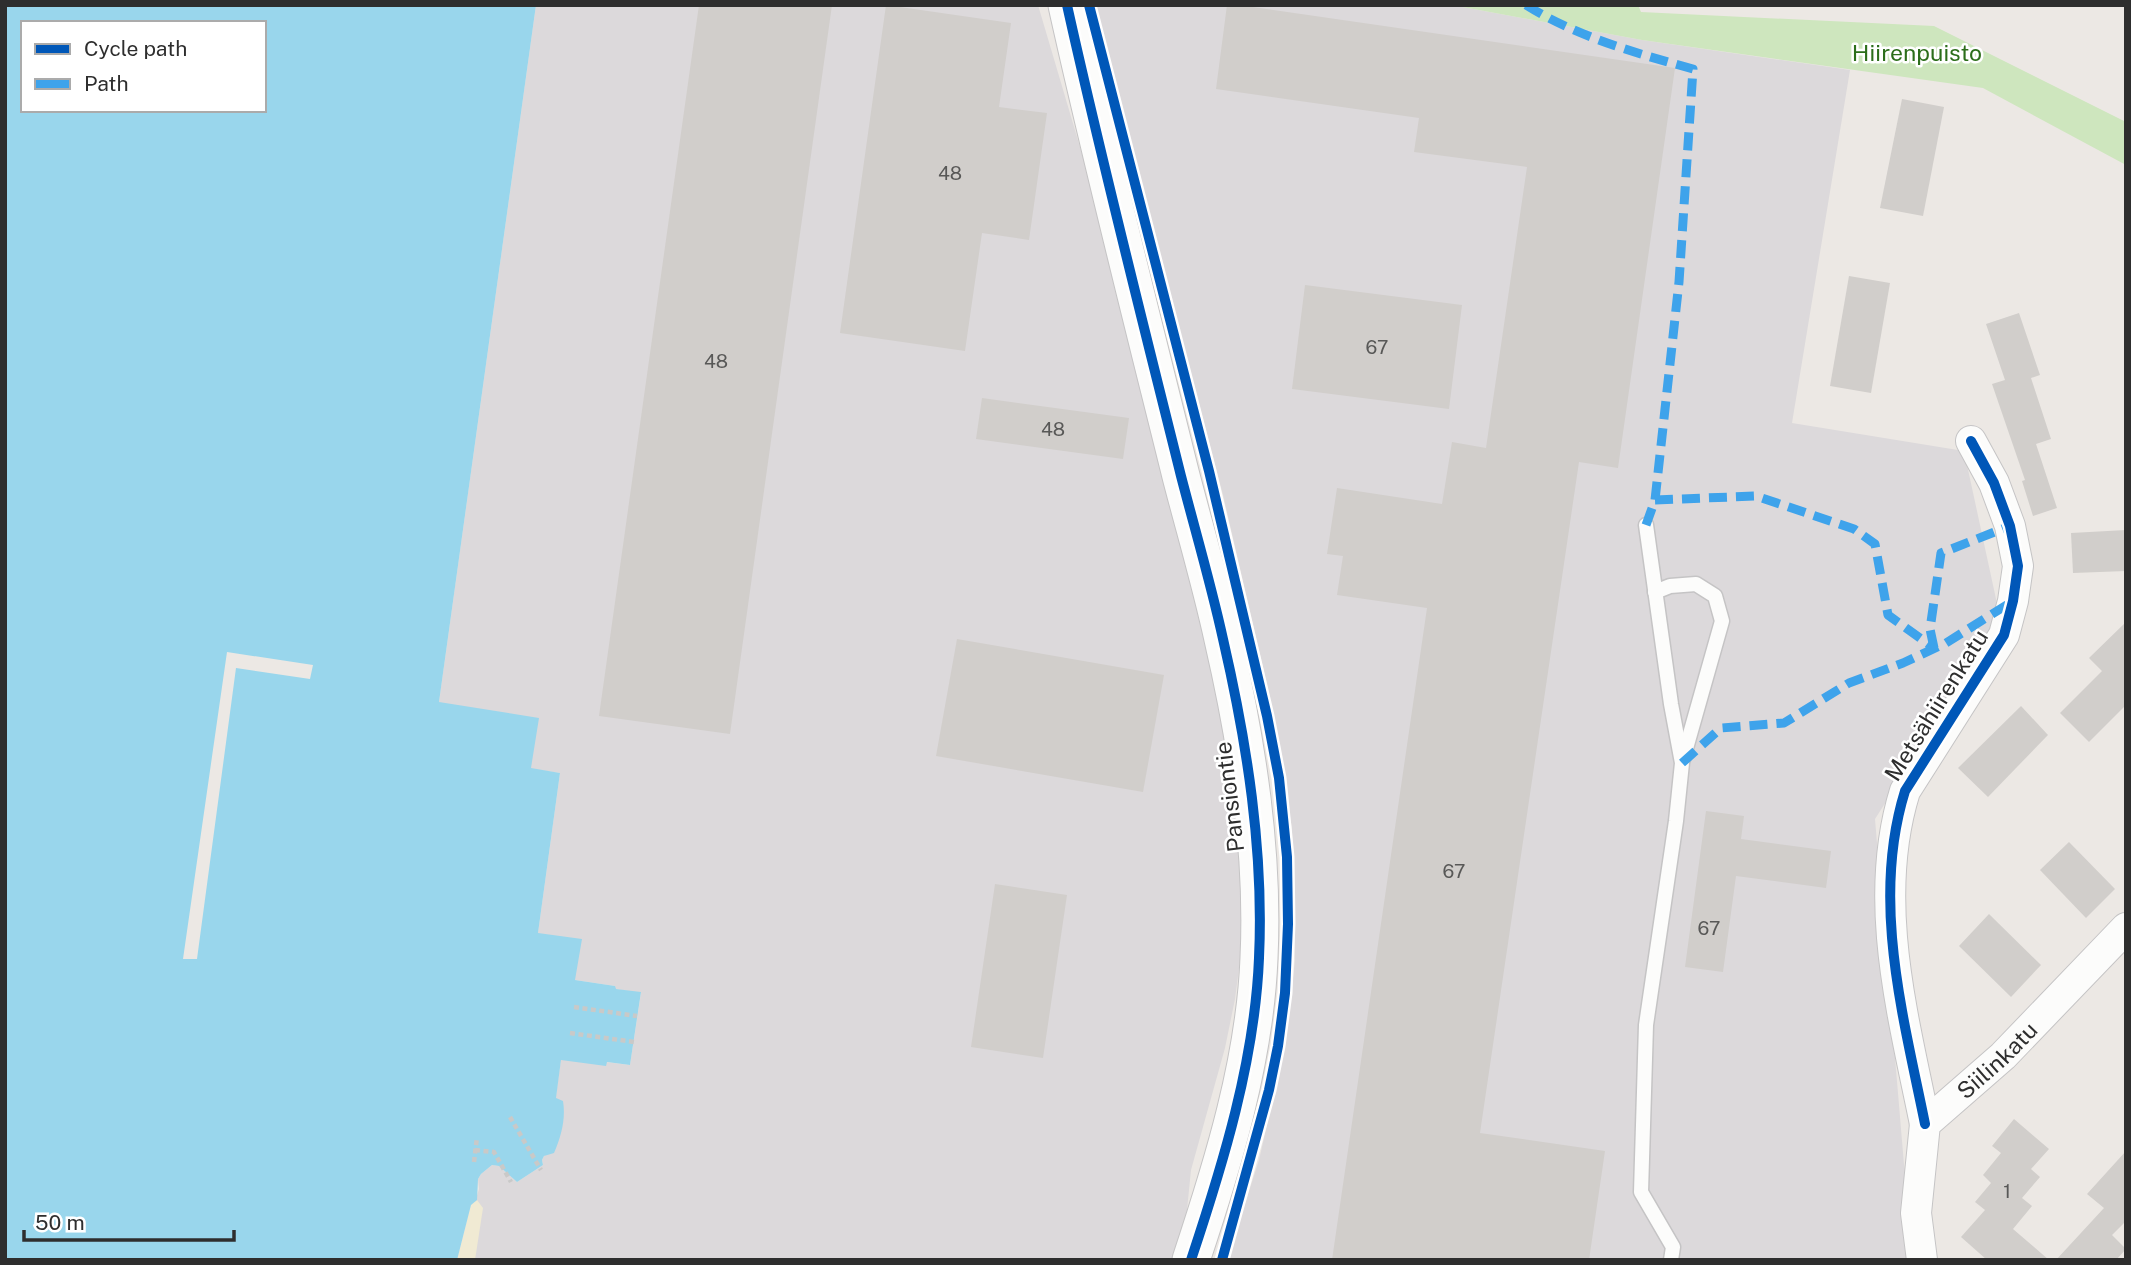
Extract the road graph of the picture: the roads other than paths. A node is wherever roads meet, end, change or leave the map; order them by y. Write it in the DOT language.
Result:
graph roads {
  1 [pos="1067,5"];
  2 [pos="1971,441"];
  3 [pos="1646,525"];
  4 [pos="1655,592"];
  5 [pos="1682,763"];
  6 [pos="2126,928"];
  7 [pos="1925,1124"];
  8 [pos="1191,1260"];
  9 [pos="1671,1260"];
  10 [pos="1922,1260"];
  1 -- 8 [label="street, Pansiontie"];
  2 -- 7 [label="street, Metsähiirenkatu"];
  3 -- 4 [label="lane"];
  4 -- 5 [label="lane"];
  4 -- 5 [label="lane"];
  5 -- 9 [label="lane"];
  6 -- 7 [label="street, Siilinkatu"];
  7 -- 10 [label="street"];
}
